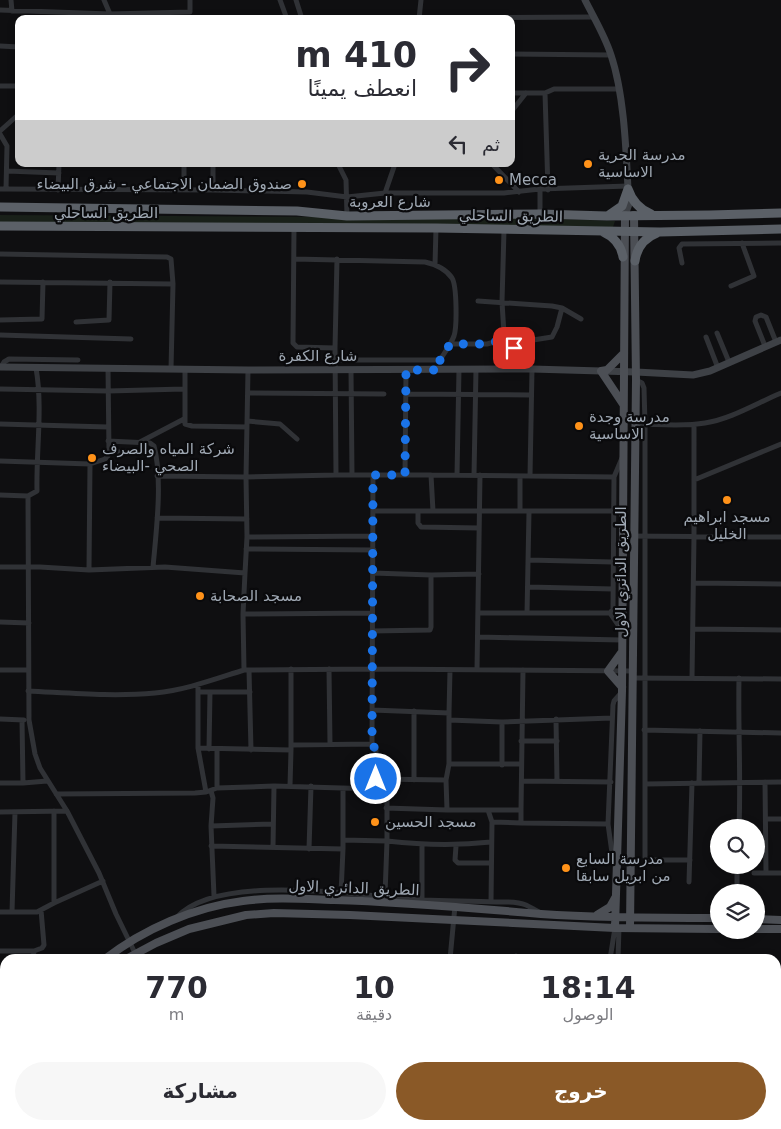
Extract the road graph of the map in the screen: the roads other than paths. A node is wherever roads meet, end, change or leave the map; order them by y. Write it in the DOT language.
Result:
graph roads {
  1 [pos="11,0"];
  2 [pos="104,0"];
  3 [pos="190,0"];
  4 [pos="280,0"];
  5 [pos="296,0"];
  6 [pos="421,0"];
  7 [pos="584,0"];
  8 [pos="0,10"];
  9 [pos="12,11"];
  10 [pos="190,12"];
  11 [pos="90,15"];
  12 [pos="110,15"];
  13 [pos="130,15"];
  14 [pos="286,15"];
  15 [pos="301,15"];
  16 [pos="419,15"];
  17 [pos="515,17"];
  18 [pos="593,17"];
  19 [pos="0,46"];
  20 [pos="15,47"];
  21 [pos="515,54"];
  22 [pos="611,54"];
  23 [pos="0,86"];
  24 [pos="15,86"];
  25 [pos="619,89"];
  26 [pos="515,93"];
  27 [pos="526,93"];
  28 [pos="545,93"];
  29 [pos="515,107"];
  30 [pos="15,118"];
  31 [pos="0,132"];
  32 [pos="59,167"];
  33 [pos="184,167"];
  34 [pos="213,167"];
  35 [pos="340,167"];
  36 [pos="392,167"];
  37 [pos="495,167"];
  38 [pos="7,171"];
  39 [pos="59,173"];
  40 [pos="628,187"];
  41 [pos="540,189"];
  42 [pos="3,190"];
  43 [pos="58,190"];
  44 [pos="184,190"];
  45 [pos="213,190"];
  46 [pos="548,190"];
  47 [pos="519,192"];
  48 [pos="385,193"];
  49 [pos="347,197"];
  50 [pos="0,207"];
  51 [pos="781,213"];
  52 [pos="540,214"];
  53 [pos="654,214"];
  54 [pos="761,214"];
  55 [pos="629,215"];
  56 [pos="347,216"];
  57 [pos="607,216"];
  58 [pos="0,226"];
  59 [pos="294,228"];
  60 [pos="436,228"];
  61 [pos="781,229"];
  62 [pos="504,230"];
  63 [pos="760,230"];
  64 [pos="601,231"];
  65 [pos="624,231"];
  66 [pos="634,232"];
  67 [pos="660,232"];
  68 [pos="742,243"];
  69 [pos="781,243"];
  70 [pos="0,254"];
  71 [pos="623,257"];
  72 [pos="294,259"];
  73 [pos="337,260"];
  74 [pos="635,261"];
  75 [pos="682,263"];
  76 [pos="435,265"];
  77 [pos="0,282"];
  78 [pos="43,282"];
  79 [pos="110,282"];
  80 [pos="173,284"];
  81 [pos="731,286"];
  82 [pos="478,301"];
  83 [pos="502,302"];
  84 [pos="562,308"];
  85 [pos="581,319"];
  86 [pos="0,320"];
  87 [pos="76,322"];
  88 [pos="717,333"];
  89 [pos="0,335"];
  90 [pos="706,337"];
  91 [pos="131,339"];
  92 [pos="506,339"];
  93 [pos="778,341"];
  94 [pos="450,344"];
  95 [pos="765,346"];
  96 [pos="335,348"];
  97 [pos="624,353"];
  98 [pos="726,355"];
  99 [pos="78,360"];
  100 [pos="336,360"];
  101 [pos="440,360"];
  102 [pos="715,360"];
  103 [pos="729,362"];
  104 [pos="0,367"];
  105 [pos="36,368"];
  106 [pos="108,368"];
  107 [pos="718,368"];
  108 [pos="171,369"];
  109 [pos="185,369"];
  110 [pos="476,369"];
  111 [pos="516,369"];
  112 [pos="532,369"];
  113 [pos="248,370"];
  114 [pos="335,370"];
  115 [pos="351,370"];
  116 [pos="406,370"];
  117 [pos="440,370"];
  118 [pos="459,370"];
  119 [pos="601,371"];
  120 [pos="624,372"];
  121 [pos="636,376"];
  122 [pos="0,389"];
  123 [pos="184,389"];
  124 [pos="40,390"];
  125 [pos="108,391"];
  126 [pos="249,393"];
  127 [pos="352,393"];
  128 [pos="781,393"];
  129 [pos="336,394"];
  130 [pos="384,394"];
  131 [pos="406,394"];
  132 [pos="459,395"];
  133 [pos="475,395"];
  134 [pos="531,395"];
  135 [pos="624,405"];
  136 [pos="184,419"];
  137 [pos="0,424"];
  138 [pos="38,424"];
  139 [pos="247,424"];
  140 [pos="635,424"];
  141 [pos="645,424"];
  142 [pos="694,425"];
  143 [pos="108,427"];
  144 [pos="297,439"];
  145 [pos="108,441"];
  146 [pos="140,442"];
  147 [pos="781,444"];
  148 [pos="109,452"];
  149 [pos="155,452"];
  150 [pos="624,455"];
  151 [pos="0,461"];
  152 [pos="36,462"];
  153 [pos="90,464"];
  154 [pos="336,475"];
  155 [pos="352,475"];
  156 [pos="373,475"];
  157 [pos="405,475"];
  158 [pos="431,475"];
  159 [pos="457,475"];
  160 [pos="477,475"];
  161 [pos="157,476"];
  162 [pos="520,476"];
  163 [pos="530,476"];
  164 [pos="614,477"];
  165 [pos="246,478"];
  166 [pos="694,480"];
  167 [pos="0,495"];
  168 [pos="28,496"];
  169 [pos="374,511"];
  170 [pos="418,511"];
  171 [pos="433,511"];
  172 [pos="479,511"];
  173 [pos="520,511"];
  174 [pos="613,511"];
  175 [pos="529,512"];
  176 [pos="157,518"];
  177 [pos="246,519"];
  178 [pos="480,528"];
  179 [pos="373,536"];
  180 [pos="623,536"];
  181 [pos="635,536"];
  182 [pos="645,536"];
  183 [pos="694,536"];
  184 [pos="247,537"];
  185 [pos="781,537"];
  186 [pos="246,549"];
  187 [pos="374,550"];
  188 [pos="528,560"];
  189 [pos="612,562"];
  190 [pos="0,567"];
  191 [pos="29,567"];
  192 [pos="152,567"];
  193 [pos="89,570"];
  194 [pos="245,573"];
  195 [pos="373,573"];
  196 [pos="479,574"];
  197 [pos="431,575"];
  198 [pos="694,583"];
  199 [pos="781,584"];
  200 [pos="528,587"];
  201 [pos="613,589"];
  202 [pos="372,613"];
  203 [pos="479,613"];
  204 [pos="527,613"];
  205 [pos="610,613"];
  206 [pos="243,614"];
  207 [pos="0,622"];
  208 [pos="29,623"];
  209 [pos="693,629"];
  210 [pos="622,630"];
  211 [pos="781,630"];
  212 [pos="372,631"];
  213 [pos="478,637"];
  214 [pos="622,640"];
  215 [pos="622,650"];
  216 [pos="329,669"];
  217 [pos="371,669"];
  218 [pos="0,670"];
  219 [pos="28,670"];
  220 [pos="247,670"];
  221 [pos="291,670"];
  222 [pos="450,670"];
  223 [pos="477,670"];
  224 [pos="523,670"];
  225 [pos="608,670"];
  226 [pos="622,671"];
  227 [pos="634,674"];
  228 [pos="644,678"];
  229 [pos="692,678"];
  230 [pos="739,678"];
  231 [pos="781,679"];
  232 [pos="198,685"];
  233 [pos="622,689"];
  234 [pos="28,690"];
  235 [pos="198,692"];
  236 [pos="210,692"];
  237 [pos="250,692"];
  238 [pos="372,710"];
  239 [pos="414,711"];
  240 [pos="449,713"];
  241 [pos="612,718"];
  242 [pos="0,719"];
  243 [pos="22,720"];
  244 [pos="29,720"];
  245 [pos="449,720"];
  246 [pos="556,720"];
  247 [pos="522,721"];
  248 [pos="502,722"];
  249 [pos="644,730"];
  250 [pos="700,731"];
  251 [pos="738,733"];
  252 [pos="781,733"];
  253 [pos="521,741"];
  254 [pos="556,741"];
  255 [pos="330,744"];
  256 [pos="372,744"];
  257 [pos="198,748"];
  258 [pos="291,748"];
  259 [pos="209,749"];
  260 [pos="218,749"];
  261 [pos="251,750"];
  262 [pos="449,764"];
  263 [pos="521,764"];
  264 [pos="502,765"];
  265 [pos="376,779"];
  266 [pos="46,780"];
  267 [pos="414,780"];
  268 [pos="446,780"];
  269 [pos="522,781"];
  270 [pos="557,781"];
  271 [pos="611,782"];
  272 [pos="765,782"];
  273 [pos="781,782"];
  274 [pos="0,783"];
  275 [pos="23,783"];
  276 [pos="692,783"];
  277 [pos="699,783"];
  278 [pos="740,783"];
  279 [pos="645,784"];
  280 [pos="274,786"];
  281 [pos="290,786"];
  282 [pos="311,786"];
  283 [pos="217,788"];
  284 [pos="343,789"];
  285 [pos="376,789"];
  286 [pos="209,791"];
  287 [pos="56,794"];
  288 [pos="386,808"];
  289 [pos="447,810"];
  290 [pos="488,810"];
  291 [pos="521,810"];
  292 [pos="54,811"];
  293 [pos="67,811"];
  294 [pos="0,812"];
  295 [pos="15,812"];
  296 [pos="739,819"];
  297 [pos="766,819"];
  298 [pos="781,819"];
  299 [pos="492,822"];
  300 [pos="521,823"];
  301 [pos="273,824"];
  302 [pos="608,824"];
  303 [pos="211,826"];
  304 [pos="343,840"];
  305 [pos="387,841"];
  306 [pos="491,842"];
  307 [pos="422,845"];
  308 [pos="212,846"];
  309 [pos="456,846"];
  310 [pos="273,847"];
  311 [pos="309,849"];
  312 [pos="343,849"];
  313 [pos="690,860"];
  314 [pos="617,861"];
  315 [pos="491,863"];
  316 [pos="766,873"];
  317 [pos="781,873"];
  318 [pos="103,881"];
  319 [pos="690,882"];
  320 [pos="617,891"];
  321 [pos="341,893"];
  322 [pos="385,895"];
  323 [pos="214,896"];
  324 [pos="324,900"];
  325 [pos="422,900"];
  326 [pos="491,902"];
  327 [pos="54,903"];
  328 [pos="234,903"];
  329 [pos="455,906"];
  330 [pos="41,910"];
  331 [pos="0,912"];
  332 [pos="12,912"];
  333 [pos="529,912"];
  334 [pos="324,914"];
  335 [pos="542,914"];
  336 [pos="595,916"];
  337 [pos="238,917"];
  338 [pos="616,917"];
  339 [pos="630,917"];
  340 [pos="710,918"];
  341 [pos="765,919"];
  342 [pos="174,920"];
  343 [pos="454,920"];
  344 [pos="781,920"];
  345 [pos="529,925"];
  346 [pos="617,928"];
  347 [pos="630,928"];
  348 [pos="710,929"];
  349 [pos="765,929"];
  350 [pos="781,929"];
  351 [pos="128,942"];
  352 [pos="0,951"];
  353 [pos="34,951"];
  354 [pos="135,953"];
  355 [pos="34,954"];
  356 [pos="112,954"];
  357 [pos="451,954"];
  358 [pos="611,954"];
  359 [pos="618,954"];
  1 -- 9 [label="street"];
  2 -- 12 [label="street"];
  3 -- 10 [label="street"];
  4 -- 14 [label="street"];
  5 -- 15 [label="street"];
  6 -- 16 [label="street"];
  7 -- 18 [label="street"];
  8 -- 9 [label="street"];
  9 -- 11 [label="street"];
  10 -- 13 [label="street"];
  17 -- 18 [label="street"];
  18 -- 22 [label="street"];
  19 -- 20 [label="street"];
  21 -- 22 [label="street"];
  22 -- 25 [label="street"];
  23 -- 24 [label="street"];
  25 -- 28 [label="street"];
  25 -- 40 [label="street"];
  26 -- 27 [label="street"];
  27 -- 28 [label="street"];
  27 -- 29 [label="street"];
  28 -- 46 [label="street"];
  30 -- 31 [label="street"];
  31 -- 38 [label="street"];
  32 -- 39 [label="street"];
  33 -- 44 [label="street"];
  34 -- 45 [label="street"];
  35 -- 49 [label="street"];
  36 -- 48 [label="street"];
  37 -- 47 [label="street"];
  38 -- 39 [label="street"];
  38 -- 42 [label="street"];
  39 -- 43 [label="street"];
  40 -- 46 [label="street"];
  40 -- 53 [label="highway"];
  40 -- 55 [label="street"];
  40 -- 57 [label="highway"];
  41 -- 46 [label="street"];
  41 -- 47 [label="street"];
  41 -- 52 [label="street"];
  42 -- 43 [label="street"];
  43 -- 44 [label="street"];
  44 -- 45 [label="street"];
  45 -- 49 [label="street"];
  47 -- 48 [label="street"];
  48 -- 49 [label="street"];
  49 -- 56 [label="street"];
  50 -- 56 [label="highway, شارع العروبة"];
  51 -- 54 [label="highway, شارع العروبة"];
  52 -- 56 [label="highway, شارع العروبة"];
  52 -- 57 [label="highway, شارع العروبة"];
  53 -- 54 [label="highway, شارع العروبة"];
  53 -- 55 [label="highway, شارع العروبة"];
  54 -- 63 [label="highway"];
  55 -- 57 [label="highway, شارع العروبة"];
  55 -- 65 [label="main road, الطريق الدائري الاول"];
  55 -- 66 [label="main road, الطريق الدائري الاول"];
  58 -- 59 [label="highway, الطريق الساحلي"];
  59 -- 60 [label="highway, الطريق الساحلي"];
  59 -- 72 [label="street"];
  60 -- 62 [label="highway, الطريق الساحلي"];
  60 -- 76 [label="street"];
  61 -- 63 [label="highway, الطريق الساحلي"];
  62 -- 64 [label="highway, الطريق الساحلي"];
  62 -- 83 [label="street"];
  63 -- 67 [label="highway, الطريق الساحلي"];
  64 -- 65 [label="highway, الطريق الساحلي"];
  64 -- 71 [label="highway"];
  65 -- 66 [label="highway, الطريق الساحلي"];
  65 -- 71 [label="main road, الطريق الدائري الاول"];
  66 -- 67 [label="highway, الطريق الساحلي"];
  66 -- 74 [label="main road, الطريق الدائري الاول"];
  67 -- 74 [label="highway"];
  68 -- 69 [label="street"];
  68 -- 75 [label="street"];
  68 -- 81 [label="street"];
  70 -- 80 [label="street"];
  71 -- 97 [label="main road, الطريق الدائري الاول"];
  72 -- 73 [label="street"];
  72 -- 96 [label="street"];
  73 -- 76 [label="street"];
  73 -- 96 [label="street"];
  74 -- 121 [label="main road, الطريق الدائري الاول"];
  76 -- 94 [label="street"];
  77 -- 78 [label="street"];
  78 -- 79 [label="street"];
  78 -- 86 [label="street"];
  79 -- 80 [label="street"];
  79 -- 87 [label="street"];
  80 -- 108 [label="street"];
  82 -- 83 [label="street"];
  83 -- 84 [label="street"];
  83 -- 92 [label="street"];
  84 -- 85 [label="street"];
  84 -- 92 [label="street"];
  88 -- 98 [label="street"];
  89 -- 91 [label="street"];
  90 -- 102 [label="street"];
  92 -- 94 [label="street"];
  92 -- 111 [label="street"];
  93 -- 95 [label="street, شارع الكفرة"];
  93 -- 95 [label="street"];
  94 -- 101 [label="street"];
  95 -- 103 [label="street, شارع الكفرة"];
  96 -- 100 [label="street"];
  97 -- 119 [label="main road"];
  97 -- 120 [label="main road, الطريق الدائري الاول"];
  98 -- 102 [label="street"];
  98 -- 103 [label="street"];
  99 -- 104 [label="street"];
  100 -- 101 [label="street"];
  100 -- 114 [label="street"];
  101 -- 117 [label="street"];
  102 -- 107 [label="street"];
  103 -- 107 [label="street, شارع الكفرة"];
  104 -- 105 [label="street, شارع الكفرة"];
  105 -- 106 [label="street, شارع الكفرة"];
  105 -- 124 [label="street"];
  106 -- 108 [label="street, شارع الكفرة"];
  106 -- 125 [label="street"];
  107 -- 121 [label="street, شارع الكفرة"];
  108 -- 109 [label="street, شارع الكفرة"];
  109 -- 113 [label="street, شارع الكفرة"];
  109 -- 123 [label="street"];
  110 -- 111 [label="street, شارع الكفرة"];
  110 -- 118 [label="street, شارع الكفرة"];
  110 -- 133 [label="street"];
  111 -- 112 [label="street, شارع الكفرة"];
  112 -- 119 [label="street, شارع الكفرة"];
  112 -- 134 [label="street"];
  113 -- 114 [label="street, شارع الكفرة"];
  113 -- 126 [label="street"];
  114 -- 115 [label="street, شارع الكفرة"];
  114 -- 129 [label="street"];
  115 -- 116 [label="street, شارع الكفرة"];
  115 -- 127 [label="street"];
  116 -- 117 [label="street, شارع الكفرة"];
  116 -- 131 [label="street"];
  117 -- 118 [label="street, شارع الكفرة"];
  118 -- 132 [label="street"];
  119 -- 120 [label="street, شارع الكفرة"];
  119 -- 135 [label="main road"];
  120 -- 121 [label="street, شارع الكفرة"];
  120 -- 135 [label="main road, الطريق الدائري الاول"];
  121 -- 140 [label="main road, الطريق الدائري الاول"];
  121 -- 141 [label="street"];
  122 -- 124 [label="street"];
  123 -- 125 [label="street"];
  123 -- 136 [label="street"];
  124 -- 125 [label="street"];
  124 -- 138 [label="street"];
  125 -- 143 [label="street"];
  126 -- 129 [label="street"];
  126 -- 139 [label="street"];
  127 -- 129 [label="street"];
  127 -- 130 [label="street"];
  127 -- 155 [label="street"];
  128 -- 142 [label="street"];
  129 -- 154 [label="street"];
  131 -- 132 [label="street"];
  131 -- 157 [label="street"];
  132 -- 133 [label="street"];
  132 -- 159 [label="street"];
  133 -- 134 [label="street"];
  133 -- 160 [label="street"];
  134 -- 163 [label="street"];
  135 -- 150 [label="main road, الطريق الدائري الاول"];
  136 -- 139 [label="street"];
  136 -- 146 [label="street"];
  137 -- 138 [label="street"];
  138 -- 143 [label="street"];
  138 -- 152 [label="street"];
  139 -- 144 [label="street"];
  139 -- 165 [label="street"];
  140 -- 141 [label="street"];
  140 -- 181 [label="main road, الطريق الدائري الاول"];
  141 -- 142 [label="street"];
  141 -- 182 [label="street"];
  142 -- 166 [label="street"];
  143 -- 145 [label="street"];
  145 -- 146 [label="street"];
  145 -- 148 [label="street"];
  146 -- 149 [label="street"];
  147 -- 166 [label="street"];
  148 -- 149 [label="street"];
  148 -- 153 [label="street"];
  149 -- 161 [label="street"];
  150 -- 164 [label="street"];
  150 -- 180 [label="main road, الطريق الدائري الاول"];
  151 -- 152 [label="street"];
  152 -- 153 [label="street"];
  152 -- 168 [label="street"];
  153 -- 193 [label="street"];
  154 -- 155 [label="street"];
  154 -- 165 [label="street"];
  155 -- 156 [label="street"];
  156 -- 157 [label="street"];
  156 -- 169 [label="street"];
  157 -- 158 [label="street"];
  158 -- 159 [label="street"];
  158 -- 171 [label="street"];
  159 -- 160 [label="street"];
  160 -- 162 [label="street"];
  160 -- 172 [label="street"];
  161 -- 165 [label="street"];
  161 -- 176 [label="street"];
  162 -- 163 [label="street"];
  162 -- 173 [label="street"];
  163 -- 164 [label="street"];
  164 -- 174 [label="street"];
  165 -- 177 [label="street"];
  166 -- 183 [label="street"];
  167 -- 168 [label="street"];
  168 -- 191 [label="street"];
  169 -- 170 [label="street"];
  169 -- 179 [label="street"];
  170 -- 171 [label="street"];
  170 -- 178 [label="street"];
  171 -- 172 [label="street"];
  172 -- 173 [label="street"];
  172 -- 178 [label="street"];
  173 -- 175 [label="street"];
  174 -- 175 [label="street"];
  174 -- 189 [label="street"];
  175 -- 188 [label="street"];
  176 -- 177 [label="street"];
  176 -- 192 [label="street"];
  177 -- 184 [label="street"];
  178 -- 196 [label="street"];
  179 -- 184 [label="street"];
  179 -- 187 [label="street"];
  180 -- 181 [label="street"];
  180 -- 210 [label="main road, الطريق الدائري الاول"];
  181 -- 182 [label="street"];
  181 -- 227 [label="main road, الطريق الدائري الاول"];
  182 -- 183 [label="street"];
  182 -- 228 [label="street"];
  183 -- 185 [label="street"];
  183 -- 198 [label="street"];
  184 -- 186 [label="street"];
  186 -- 187 [label="street"];
  186 -- 194 [label="street"];
  187 -- 195 [label="street"];
  188 -- 189 [label="street"];
  188 -- 200 [label="street"];
  189 -- 201 [label="street"];
  190 -- 191 [label="street"];
  191 -- 193 [label="street"];
  191 -- 208 [label="street"];
  192 -- 193 [label="street"];
  192 -- 194 [label="street"];
  194 -- 206 [label="street"];
  195 -- 197 [label="street"];
  195 -- 202 [label="street"];
  196 -- 197 [label="street"];
  196 -- 203 [label="street"];
  197 -- 212 [label="street"];
  198 -- 199 [label="street"];
  198 -- 209 [label="street"];
  200 -- 201 [label="street"];
  200 -- 204 [label="street"];
  201 -- 205 [label="street"];
  202 -- 206 [label="street"];
  202 -- 212 [label="street"];
  203 -- 204 [label="street"];
  203 -- 213 [label="street"];
  204 -- 205 [label="street"];
  205 -- 210 [label="street"];
  206 -- 220 [label="street"];
  207 -- 208 [label="street"];
  208 -- 219 [label="street"];
  209 -- 211 [label="street"];
  209 -- 229 [label="street"];
  210 -- 214 [label="main road, الطريق الدائري الاول"];
  212 -- 217 [label="street"];
  213 -- 214 [label="street"];
  213 -- 223 [label="street"];
  214 -- 215 [label="main road, الطريق الدائري الاول"];
  215 -- 225 [label="main road"];
  215 -- 226 [label="main road, الطريق الدائري الاول"];
  216 -- 217 [label="street"];
  216 -- 221 [label="street"];
  216 -- 255 [label="street"];
  217 -- 222 [label="street"];
  217 -- 238 [label="street"];
  218 -- 219 [label="street"];
  219 -- 234 [label="street"];
  220 -- 221 [label="street"];
  220 -- 232 [label="street"];
  220 -- 237 [label="street"];
  221 -- 258 [label="street"];
  222 -- 223 [label="street"];
  222 -- 240 [label="street"];
  223 -- 224 [label="street"];
  224 -- 225 [label="street"];
  224 -- 247 [label="street"];
  225 -- 226 [label="street"];
  225 -- 233 [label="main road"];
  226 -- 227 [label="street"];
  226 -- 233 [label="main road, الطريق الدائري الاول"];
  227 -- 228 [label="street"];
  227 -- 339 [label="main road, الطريق الدائري الاول"];
  228 -- 229 [label="street"];
  228 -- 249 [label="street"];
  229 -- 230 [label="street"];
  230 -- 231 [label="street"];
  230 -- 251 [label="street"];
  232 -- 234 [label="street"];
  232 -- 235 [label="street"];
  233 -- 241 [label="street"];
  233 -- 314 [label="main road, الطريق الدائري الاول"];
  234 -- 244 [label="street"];
  235 -- 236 [label="street"];
  235 -- 257 [label="street"];
  236 -- 237 [label="street"];
  236 -- 259 [label="street"];
  237 -- 261 [label="street"];
  238 -- 239 [label="street"];
  238 -- 256 [label="street"];
  239 -- 240 [label="street"];
  239 -- 267 [label="street"];
  240 -- 245 [label="street"];
  241 -- 246 [label="street"];
  241 -- 271 [label="street"];
  242 -- 243 [label="street"];
  243 -- 244 [label="street"];
  243 -- 275 [label="street"];
  244 -- 266 [label="street"];
  245 -- 248 [label="street"];
  245 -- 262 [label="street"];
  246 -- 247 [label="street"];
  246 -- 254 [label="street"];
  247 -- 248 [label="street"];
  247 -- 253 [label="street"];
  248 -- 264 [label="street"];
  249 -- 250 [label="street"];
  249 -- 279 [label="street"];
  250 -- 251 [label="street"];
  250 -- 277 [label="street"];
  251 -- 252 [label="street"];
  251 -- 278 [label="street"];
  253 -- 254 [label="street"];
  253 -- 263 [label="street"];
  254 -- 270 [label="street"];
  255 -- 256 [label="street"];
  255 -- 258 [label="street"];
  256 -- 265 [label="street"];
  257 -- 259 [label="street"];
  257 -- 286 [label="street"];
  258 -- 261 [label="street"];
  258 -- 281 [label="street"];
  259 -- 260 [label="street"];
  260 -- 261 [label="street"];
  260 -- 283 [label="street"];
  262 -- 264 [label="street"];
  262 -- 268 [label="street"];
  263 -- 264 [label="street"];
  263 -- 269 [label="street"];
  265 -- 267 [label="street"];
  265 -- 285 [label="street"];
  266 -- 275 [label="street"];
  266 -- 287 [label="street"];
  267 -- 268 [label="street"];
  268 -- 289 [label="street"];
  269 -- 270 [label="street"];
  269 -- 291 [label="street"];
  270 -- 271 [label="street"];
  271 -- 302 [label="street"];
  272 -- 273 [label="street"];
  272 -- 278 [label="street"];
  272 -- 297 [label="street"];
  274 -- 275 [label="street"];
  276 -- 277 [label="street"];
  276 -- 279 [label="street"];
  276 -- 313 [label="street"];
  277 -- 278 [label="street"];
  278 -- 296 [label="street"];
  279 -- 313 [label="street"];
  280 -- 281 [label="street"];
  280 -- 283 [label="street"];
  280 -- 301 [label="street"];
  281 -- 282 [label="street"];
  282 -- 284 [label="street"];
  282 -- 311 [label="street"];
  283 -- 286 [label="street"];
  284 -- 285 [label="street"];
  284 -- 304 [label="street"];
  285 -- 288 [label="street"];
  286 -- 287 [label="street"];
  286 -- 303 [label="street"];
  287 -- 293 [label="street"];
  288 -- 289 [label="street"];
  288 -- 305 [label="street"];
  289 -- 290 [label="street"];
  290 -- 291 [label="street"];
  290 -- 299 [label="street"];
  291 -- 300 [label="street"];
  292 -- 293 [label="street"];
  292 -- 295 [label="street"];
  292 -- 327 [label="street"];
  293 -- 318 [label="street"];
  294 -- 295 [label="street"];
  295 -- 332 [label="street"];
  297 -- 298 [label="street"];
  297 -- 316 [label="street"];
  299 -- 300 [label="street"];
  299 -- 306 [label="street"];
  300 -- 302 [label="street"];
  301 -- 303 [label="street"];
  301 -- 310 [label="street"];
  302 -- 314 [label="street"];
  303 -- 308 [label="street"];
  304 -- 305 [label="street"];
  304 -- 312 [label="street"];
  305 -- 307 [label="street"];
  305 -- 322 [label="street"];
  306 -- 309 [label="street"];
  306 -- 315 [label="street"];
  307 -- 309 [label="street"];
  307 -- 325 [label="street"];
  308 -- 310 [label="street"];
  308 -- 323 [label="street"];
  309 -- 315 [label="street"];
  310 -- 311 [label="street"];
  311 -- 312 [label="street"];
  312 -- 321 [label="street"];
  313 -- 319 [label="street"];
  314 -- 320 [label="main road, الطريق الدائري الاول"];
  315 -- 326 [label="street"];
  316 -- 317 [label="street"];
  318 -- 327 [label="street"];
  318 -- 351 [label="street"];
  320 -- 336 [label="main road"];
  320 -- 338 [label="main road, الطريق الدائري الاول"];
  321 -- 322 [label="street"];
  321 -- 323 [label="street"];
  322 -- 325 [label="street"];
  323 -- 342 [label="street"];
  324 -- 328 [label="main road, الطريق الدائري الاول"];
  324 -- 329 [label="main road, الطريق الدائري الاول"];
  324 -- 334 [label="main road"];
  325 -- 326 [label="street"];
  326 -- 335 [label="street"];
  327 -- 330 [label="street"];
  328 -- 337 [label="main road"];
  328 -- 342 [label="main road, الطريق الدائري الاول"];
  329 -- 333 [label="main road, الطريق الدائري الاول"];
  329 -- 343 [label="street"];
  330 -- 332 [label="street"];
  330 -- 353 [label="street"];
  331 -- 332 [label="street"];
  333 -- 335 [label="main road, الطريق الدائري الاول"];
  333 -- 345 [label="main road"];
  334 -- 337 [label="main road, الطريق الدائري الاول"];
  334 -- 343 [label="main road, الطريق الدائري الاول"];
  335 -- 336 [label="main road, الطريق الدائري الاول"];
  336 -- 338 [label="main road, الطريق الدائري الاول"];
  337 -- 354 [label="main road, الطريق الدائري الاول"];
  338 -- 339 [label="main road"];
  338 -- 346 [label="main road, الطريق الدائري الاول"];
  339 -- 340 [label="main road"];
  339 -- 347 [label="main road, الطريق الدائري الاول"];
  341 -- 344 [label="main road"];
  342 -- 351 [label="main road, الطريق الدائري الاول"];
  343 -- 345 [label="main road, الطريق الدائري الاول"];
  343 -- 357 [label="street"];
  345 -- 346 [label="main road, الطريق الدائري الاول"];
  346 -- 347 [label="main road"];
  346 -- 358 [label="street"];
  346 -- 359 [label="street"];
  347 -- 348 [label="main road"];
  349 -- 350 [label="main road"];
  351 -- 354 [label="street"];
  351 -- 356 [label="main road, الطريق الدائري الاول"];
  352 -- 353 [label="street"];
  353 -- 355 [label="street"];
}
